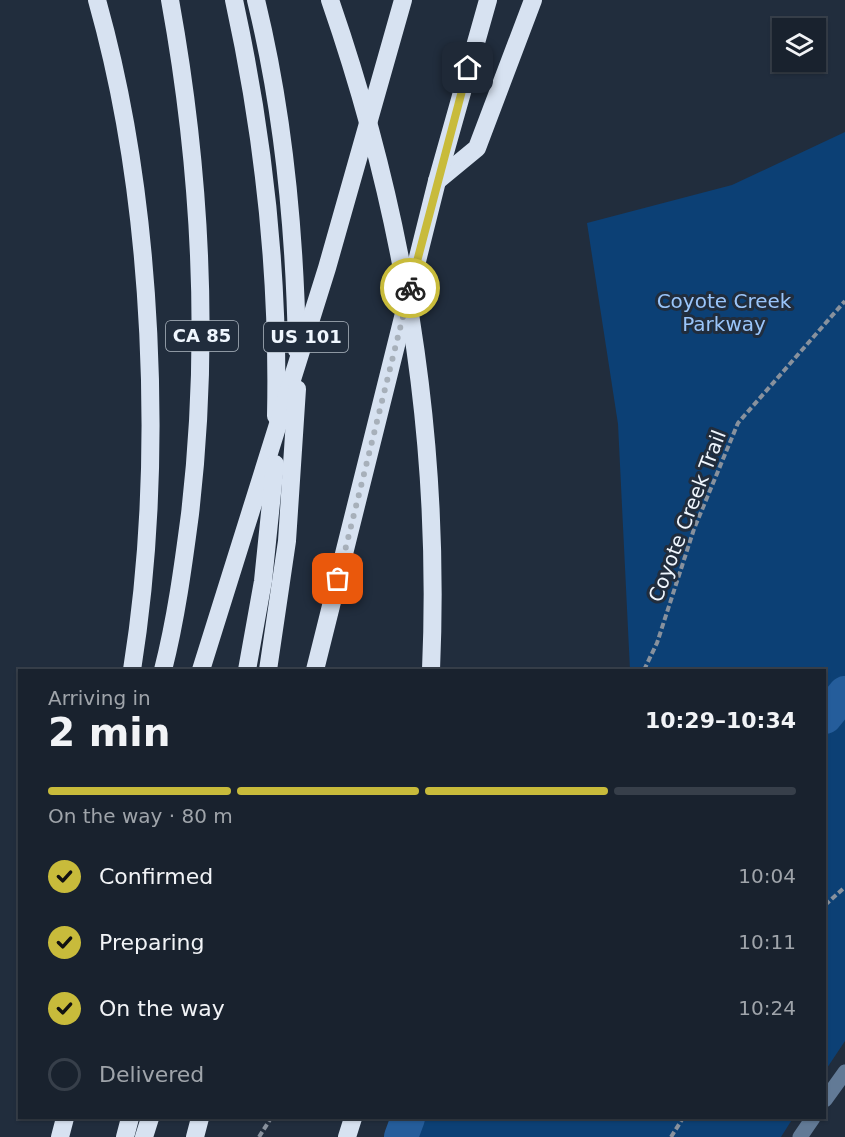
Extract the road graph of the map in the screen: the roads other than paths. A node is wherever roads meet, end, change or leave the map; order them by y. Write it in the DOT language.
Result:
graph roads {
  1 [pos="97,0"];
  2 [pos="170,0"];
  3 [pos="234,0"];
  4 [pos="256,0"];
  5 [pos="330,0"];
  6 [pos="403,0"];
  7 [pos="488,0"];
  8 [pos="533,0"];
  9 [pos="437,181"];
  10 [pos="132,669"];
  11 [pos="163,669"];
  12 [pos="201,669"];
  13 [pos="248,669"];
  14 [pos="268,669"];
  15 [pos="315,669"];
  16 [pos="431,669"];
  17 [pos="845,1072"];
  18 [pos="826,1099"];
  19 [pos="64,1119"];
  20 [pos="130,1119"];
  21 [pos="150,1119"];
  22 [pos="200,1119"];
  23 [pos="353,1119"];
  24 [pos="812,1119"];
  25 [pos="60,1137"];
  26 [pos="125,1137"];
  27 [pos="144,1137"];
  28 [pos="195,1137"];
  29 [pos="347,1137"];
  30 [pos="800,1137"];
  1 -- 10 [label="highway"];
  2 -- 11 [label="highway, CA 85"];
  3 -- 13 [label="highway"];
  4 -- 14 [label="highway"];
  5 -- 16 [label="highway"];
  6 -- 12 [label="highway, US 101"];
  7 -- 9 [label="highway"];
  8 -- 9 [label="highway"];
  9 -- 15 [label="highway"];
  17 -- 18 [label="street"];
  19 -- 25 [label="highway"];
  20 -- 26 [label="highway"];
  21 -- 27 [label="highway"];
  22 -- 28 [label="highway"];
  23 -- 29 [label="highway"];
  24 -- 30 [label="street"];
}
